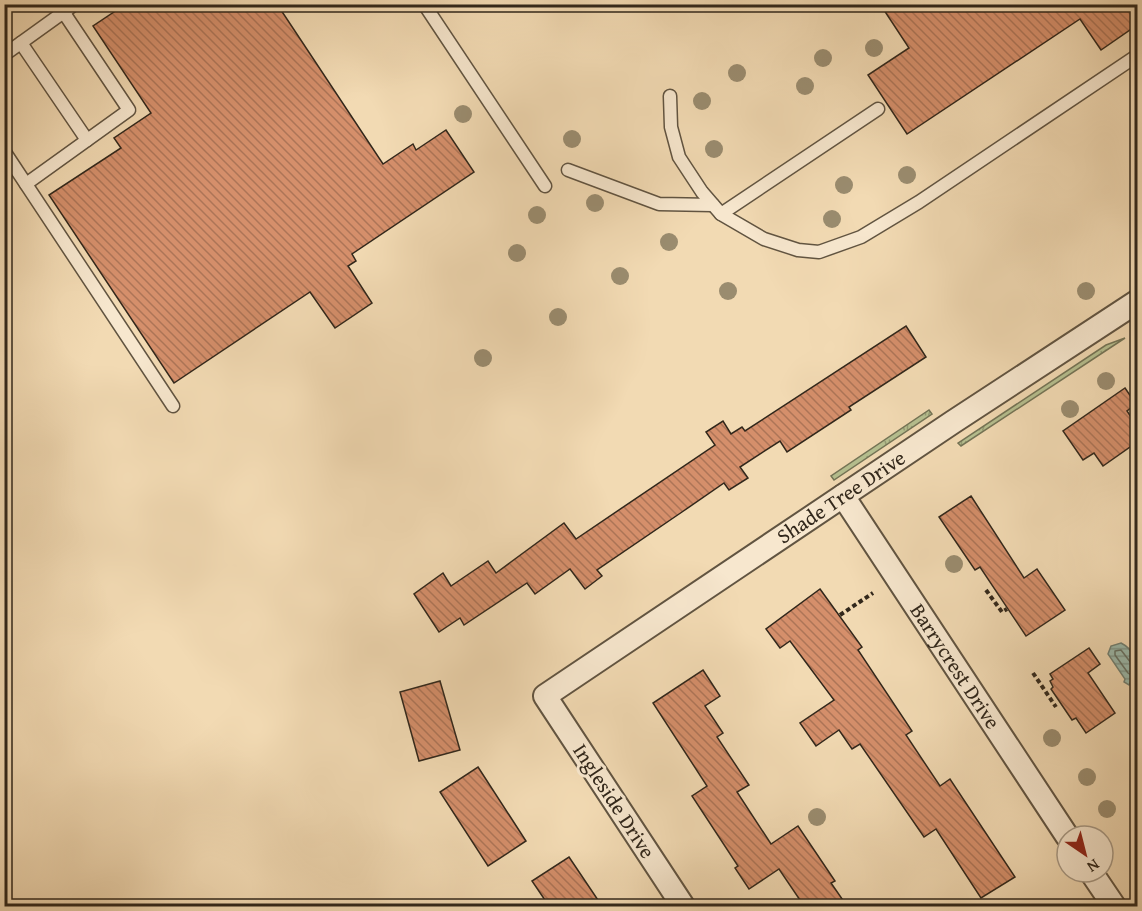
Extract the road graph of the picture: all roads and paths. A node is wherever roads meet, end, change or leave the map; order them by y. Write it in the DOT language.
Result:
graph roads {
  1 [pos="75,4"];
  2 [pos="424,4"];
  3 [pos="64,13"];
  4 [pos="21,43"];
  5 [pos="4,55"];
  6 [pos="1137,55"];
  7 [pos="669,96"];
  8 [pos="878,109"];
  9 [pos="87,140"];
  10 [pos="4,151"];
  11 [pos="568,170"];
  12 [pos="26,184"];
  13 [pos="545,186"];
  14 [pos="717,210"];
  15 [pos="1137,301"];
  16 [pos="173,406"];
  17 [pos="843,496"];
  18 [pos="986,590"];
  19 [pos="873,593"];
  20 [pos="1007,609"];
  21 [pos="840,615"];
  22 [pos="1033,673"];
  23 [pos="546,696"];
  24 [pos="1056,707"];
  25 [pos="1059,824"];
  26 [pos="1099,884"];
  27 [pos="683,906"];
  28 [pos="1114,906"];
  1 -- 3 [label="lane"];
  2 -- 13 [label="lane"];
  3 -- 4 [label="lane"];
  3 -- 9 [label="lane"];
  4 -- 5 [label="lane"];
  4 -- 9 [label="lane"];
  6 -- 14 [label="lane"];
  7 -- 14 [label="lane"];
  8 -- 14 [label="lane"];
  9 -- 12 [label="lane"];
  10 -- 12 [label="lane"];
  11 -- 14 [label="lane"];
  12 -- 16 [label="lane"];
  15 -- 17 [label="street, Shade Tree Drive"];
  17 -- 23 [label="street, Shade Tree Drive"];
  17 -- 25 [label="street, Barrycrest Drive"];
  18 -- 20 [label="path"];
  19 -- 21 [label="path"];
  22 -- 24 [label="path"];
  23 -- 27 [label="street, Ingleside Drive"];
  26 -- 28 [label="street"];
}
